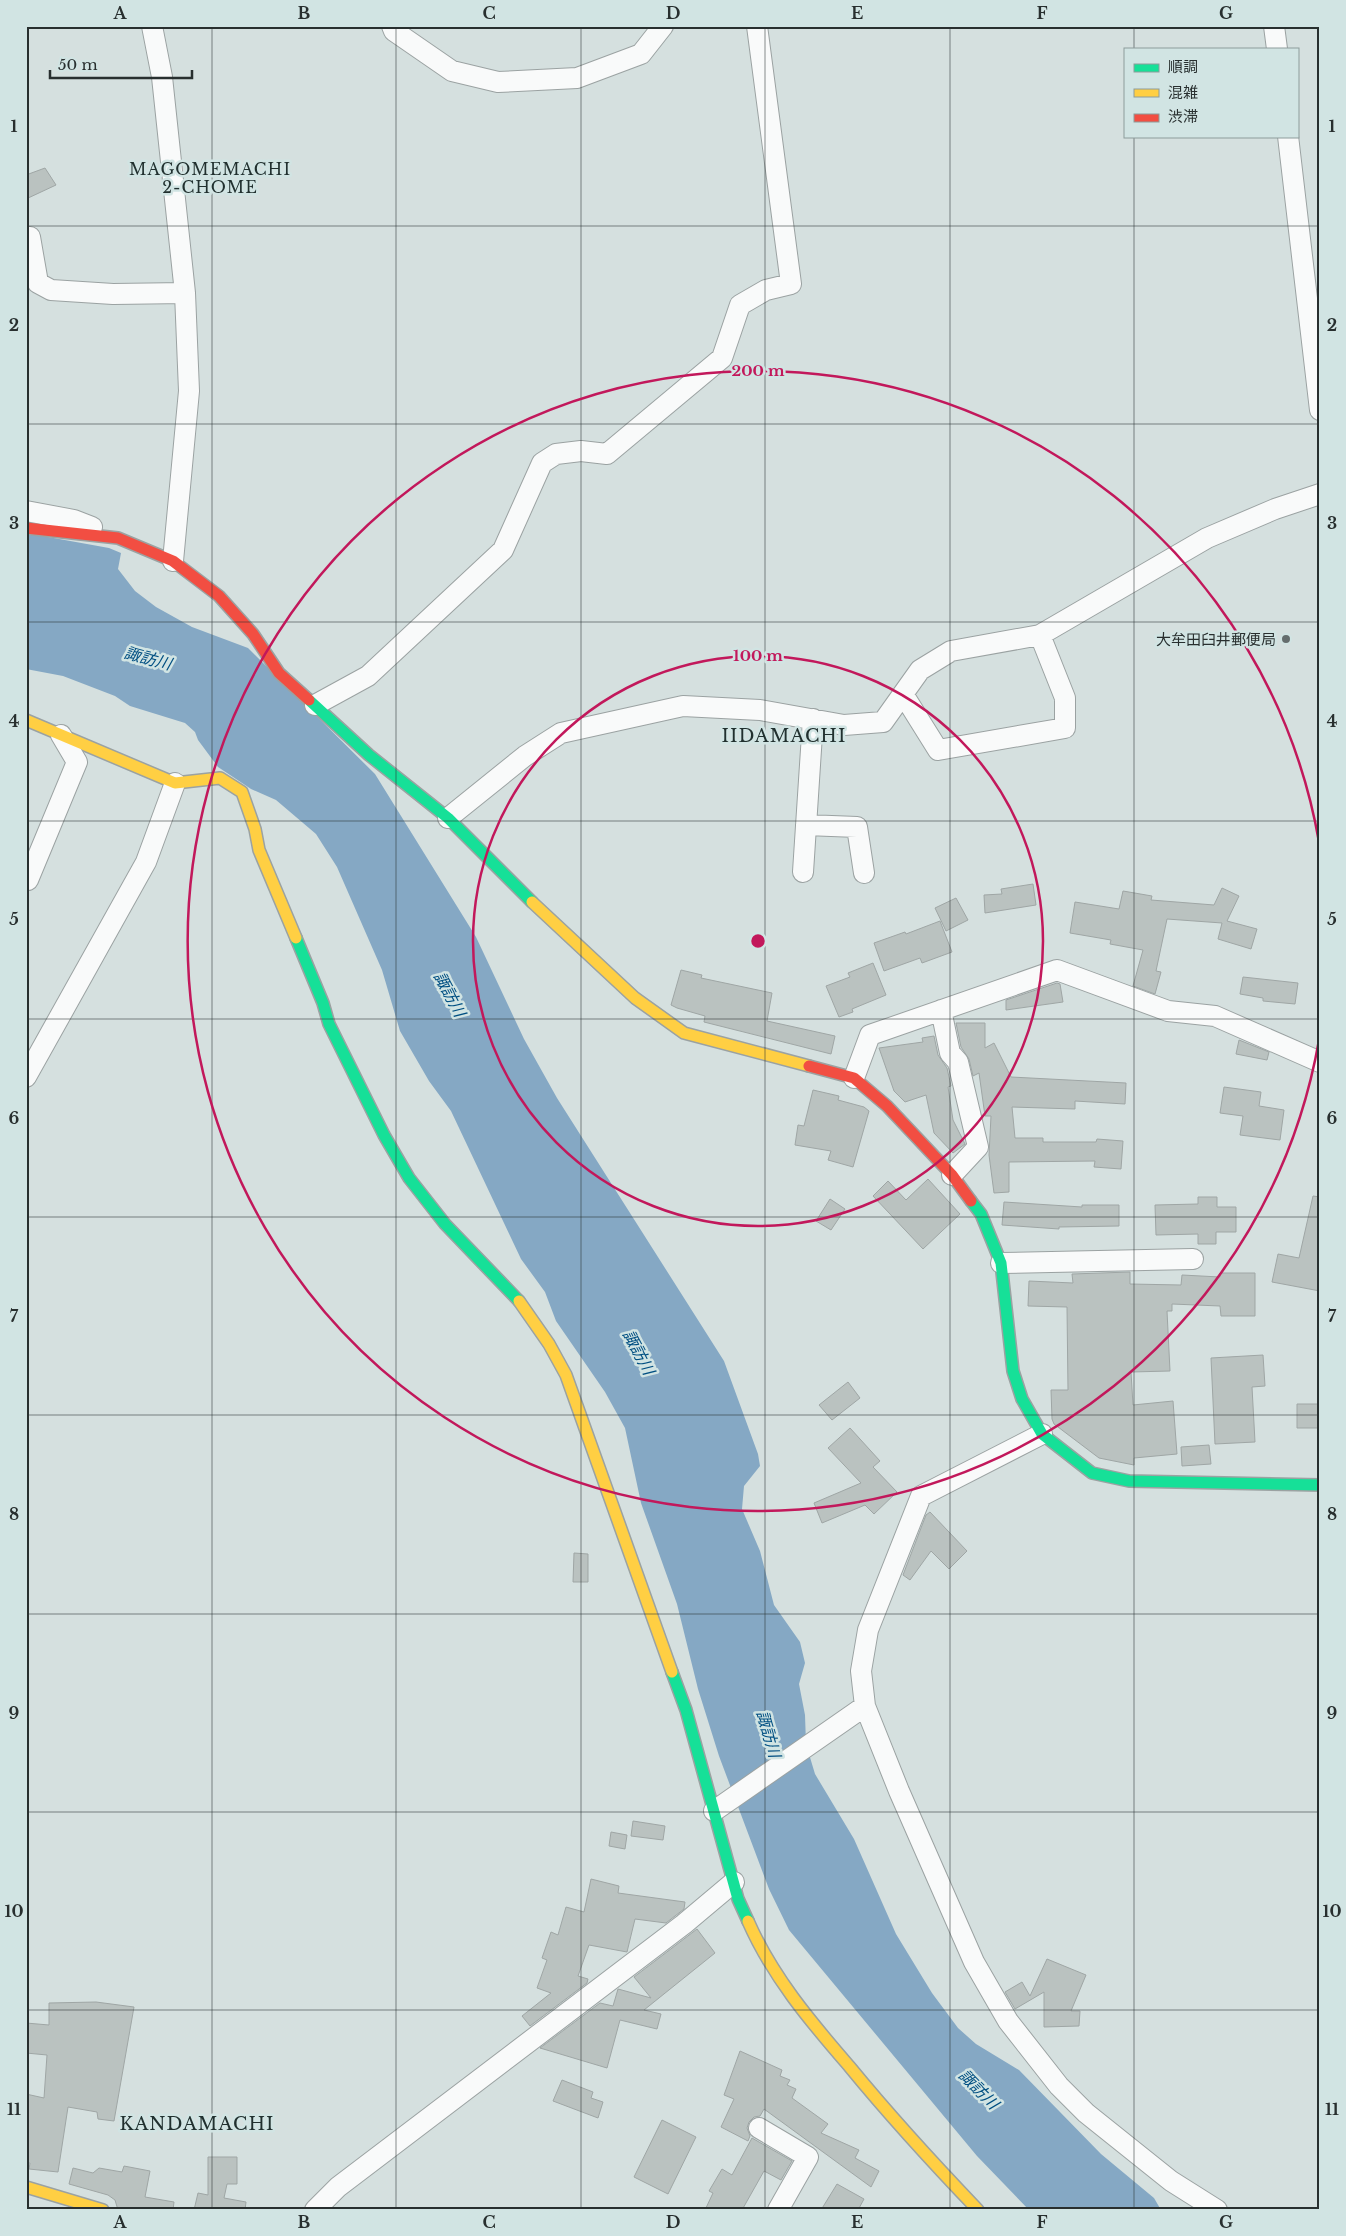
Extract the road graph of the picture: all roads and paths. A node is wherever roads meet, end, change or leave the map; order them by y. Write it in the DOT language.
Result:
graph roads {
  1 [pos="152,26"];
  2 [pos="392,26"];
  3 [pos="663,26"];
  4 [pos="757,26"];
  5 [pos="1274,26"];
  6 [pos="1277,48"];
  7 [pos="1288,138"];
  8 [pos="26,237"];
  9 [pos="1312,264"];
  10 [pos="185,293"];
  11 [pos="1320,410"];
  12 [pos="1320,494"];
  13 [pos="26,512"];
  14 [pos="26,528"];
  15 [pos="118,538"];
  16 [pos="173,561"];
  17 [pos="1040,636"];
  18 [pos="903,694"];
  19 [pos="315,705"];
  20 [pos="26,720"];
  21 [pos="813,720"];
  22 [pos="61,735"];
  23 [pos="174,783"];
  24 [pos="448,818"];
  25 [pos="806,825"];
  26 [pos="803,872"];
  27 [pos="864,873"];
  28 [pos="28,880"];
  29 [pos="941,1010"];
  30 [pos="34,1044"];
  31 [pos="1320,1062"];
  32 [pos="26,1077"];
  33 [pos="854,1078"];
  34 [pos="952,1175"];
  35 [pos="1193,1260"];
  36 [pos="1001,1263"];
  37 [pos="1042,1434"];
  38 [pos="1320,1485"];
  39 [pos="858,1712"];
  40 [pos="714,1811"];
  41 [pos="734,1882"];
  42 [pos="759,2128"];
  43 [pos="26,2187"];
  44 [pos="93,2208"];
  45 [pos="315,2210"];
  46 [pos="778,2210"];
  47 [pos="978,2210"];
  48 [pos="1216,2210"];
  1 -- 10 [label="street"];
  2 -- 3 [label="street"];
  4 -- 19 [label="street"];
  5 -- 6 [label="street"];
  7 -- 9 [label="street"];
  8 -- 10 [label="street"];
  9 -- 11 [label="street"];
  10 -- 16 [label="street"];
  12 -- 17 [label="street"];
  13 -- 15 [label="street"];
  14 -- 15 [label="street"];
  15 -- 16 [label="street"];
  16 -- 19 [label="street"];
  17 -- 18 [label="street"];
  17 -- 18 [label="street"];
  18 -- 21 [label="street"];
  19 -- 24 [label="street"];
  20 -- 22 [label="street"];
  21 -- 24 [label="street"];
  21 -- 25 [label="street"];
  22 -- 23 [label="street"];
  22 -- 28 [label="street"];
  23 -- 30 [label="street"];
  23 -- 40 [label="street"];
  24 -- 33 [label="street"];
  25 -- 26 [label="street"];
  25 -- 27 [label="street"];
  29 -- 31 [label="street"];
  29 -- 33 [label="street"];
  29 -- 34 [label="street"];
  30 -- 32 [label="street"];
  33 -- 34 [label="street"];
  34 -- 36 [label="street"];
  35 -- 36 [label="street"];
  36 -- 37 [label="street"];
  37 -- 38 [label="street"];
  37 -- 39 [label="street"];
  39 -- 40 [label="street"];
  39 -- 48 [label="street"];
  40 -- 41 [label="street"];
  41 -- 45 [label="street"];
  41 -- 47 [label="street"];
  42 -- 46 [label="street"];
  43 -- 44 [label="street"];
}
